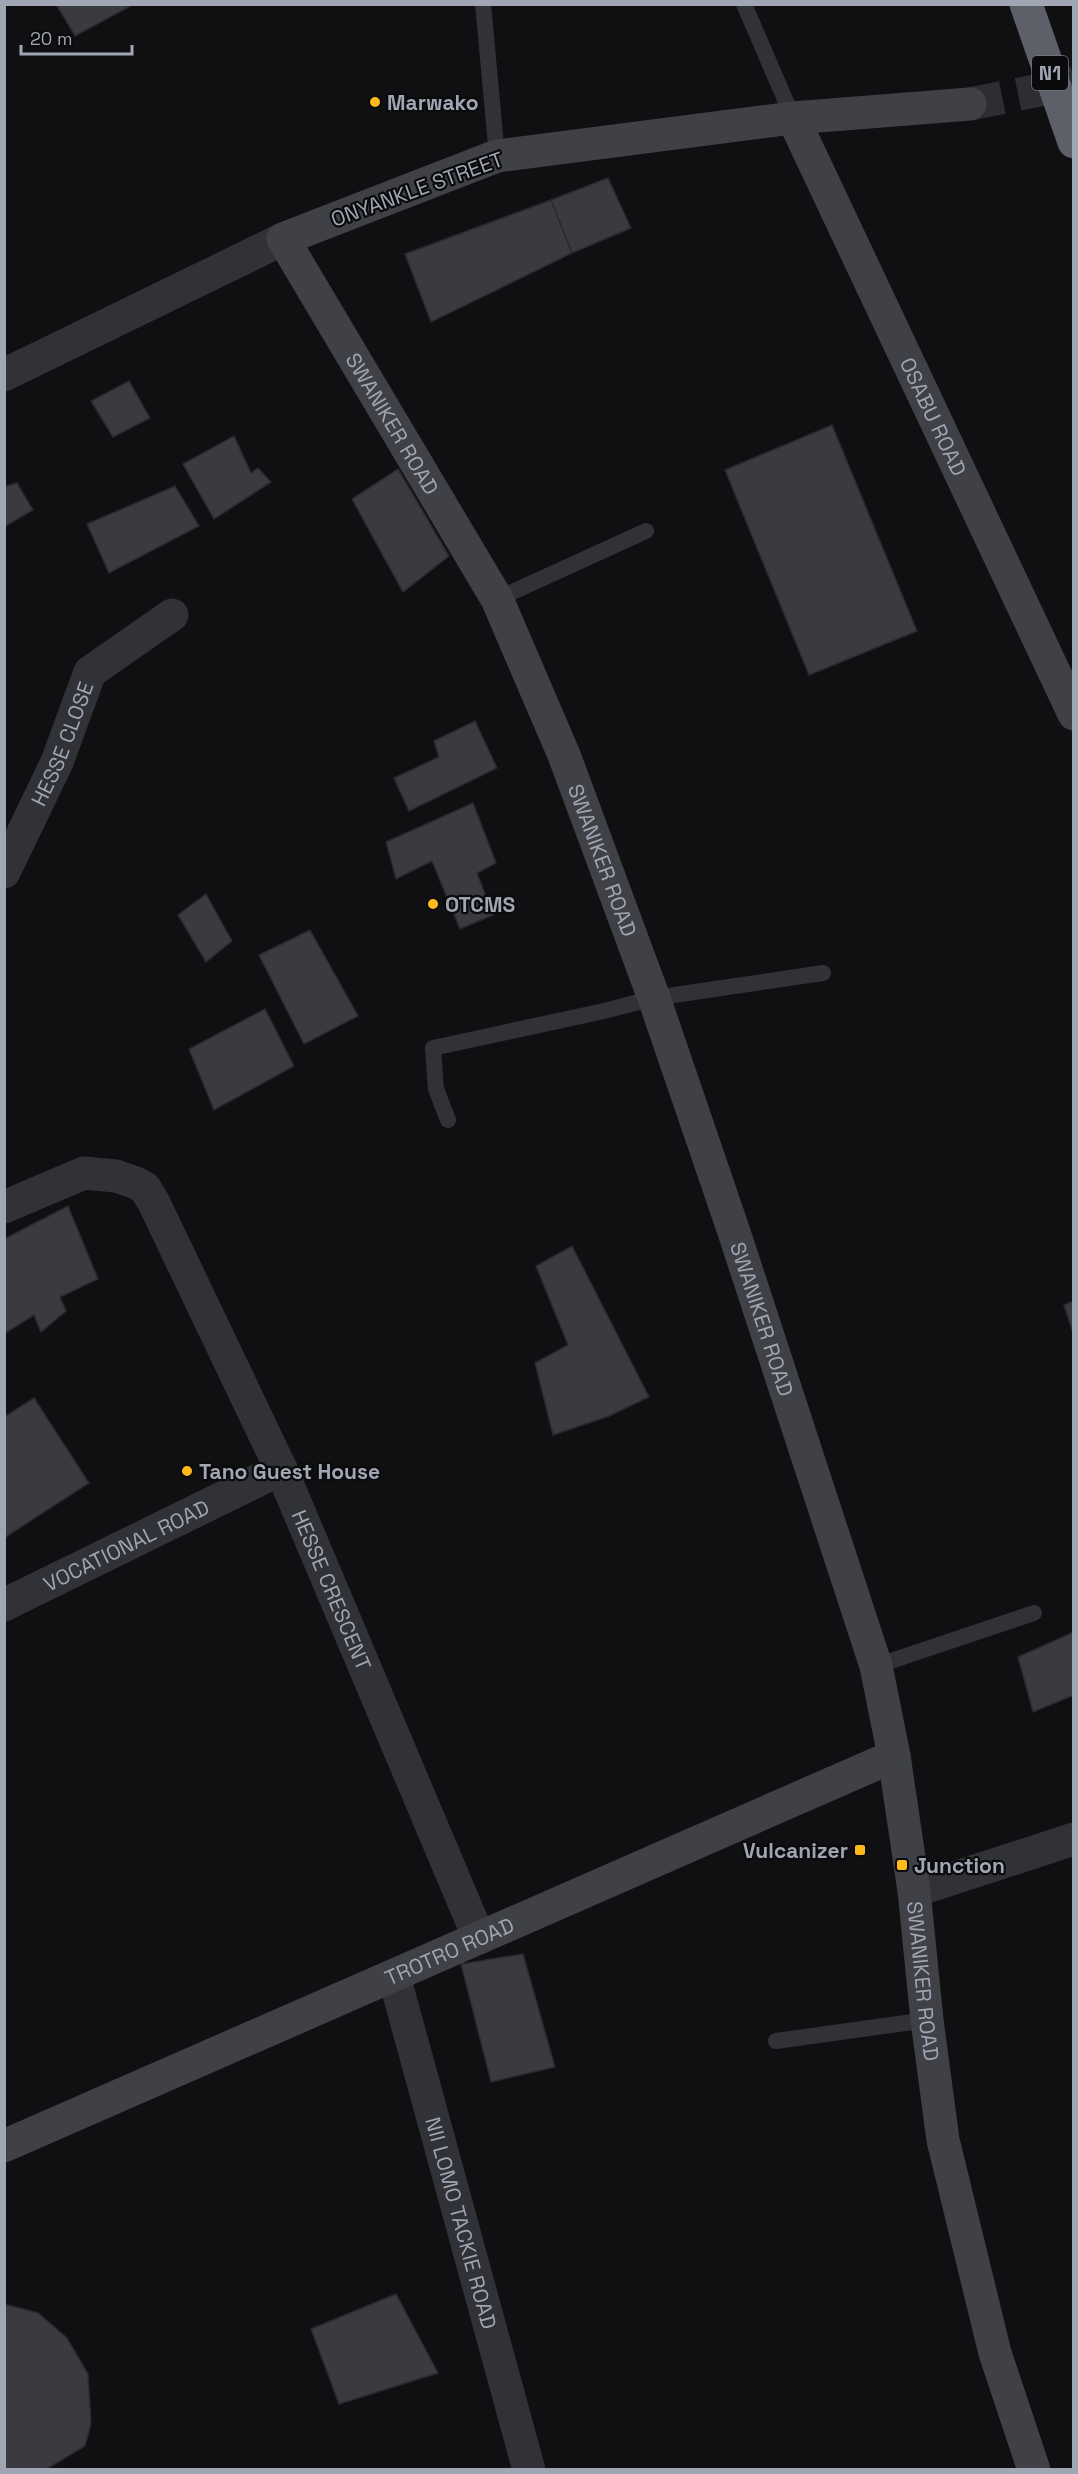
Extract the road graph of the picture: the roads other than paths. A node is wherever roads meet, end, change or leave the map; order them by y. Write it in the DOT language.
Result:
graph roads {
  1 [pos="483,4"];
  2 [pos="744,4"];
  3 [pos="1026,4"];
  4 [pos="970,104"];
  5 [pos="793,118"];
  6 [pos="1074,142"];
  7 [pos="497,156"];
  8 [pos="283,238"];
  9 [pos="4,375"];
  10 [pos="646,531"];
  11 [pos="497,599"];
  12 [pos="172,615"];
  13 [pos="1074,714"];
  14 [pos="4,872"];
  15 [pos="823,973"];
  16 [pos="654,998"];
  17 [pos="448,1120"];
  18 [pos="4,1207"];
  19 [pos="281,1469"];
  20 [pos="4,1605"];
  21 [pos="1034,1613"];
  22 [pos="876,1666"];
  23 [pos="894,1756"];
  24 [pos="1074,1839"];
  25 [pos="914,1891"];
  26 [pos="479,1938"];
  27 [pos="394,1976"];
  28 [pos="927,2020"];
  29 [pos="776,2041"];
  30 [pos="4,2146"];
  31 [pos="529,2469"];
  32 [pos="1034,2469"];
  1 -- 7 [label="lane"];
  2 -- 5 [label="lane"];
  3 -- 6 [label="highway, N1"];
  4 -- 5 [label="street, ONYANKLE STREET"];
  5 -- 7 [label="street, ONYANKLE STREET"];
  5 -- 13 [label="street, OSABU ROAD"];
  7 -- 8 [label="street, ONYANKLE STREET"];
  8 -- 9 [label="street, ONYANKLE STREET"];
  8 -- 11 [label="street, SWANIKER ROAD"];
  10 -- 11 [label="lane"];
  11 -- 16 [label="street, SWANIKER ROAD"];
  12 -- 14 [label="street, HESSE CLOSE"];
  15 -- 16 [label="lane"];
  16 -- 17 [label="lane"];
  16 -- 22 [label="street, SWANIKER ROAD"];
  18 -- 19 [label="street, HESSE CRESCENT"];
  19 -- 20 [label="street, VOCATIONAL ROAD"];
  19 -- 26 [label="street, HESSE CRESCENT"];
  21 -- 22 [label="lane"];
  22 -- 23 [label="street, SWANIKER ROAD"];
  23 -- 25 [label="street, SWANIKER ROAD"];
  23 -- 26 [label="street, TROTRO ROAD"];
  24 -- 25 [label="street"];
  25 -- 28 [label="street, SWANIKER ROAD"];
  26 -- 27 [label="street, TROTRO ROAD"];
  27 -- 30 [label="street, TROTRO ROAD"];
  27 -- 31 [label="street, NII LOMO TACKIE ROAD"];
  28 -- 29 [label="lane"];
  28 -- 32 [label="street, SWANIKER ROAD"];
}
